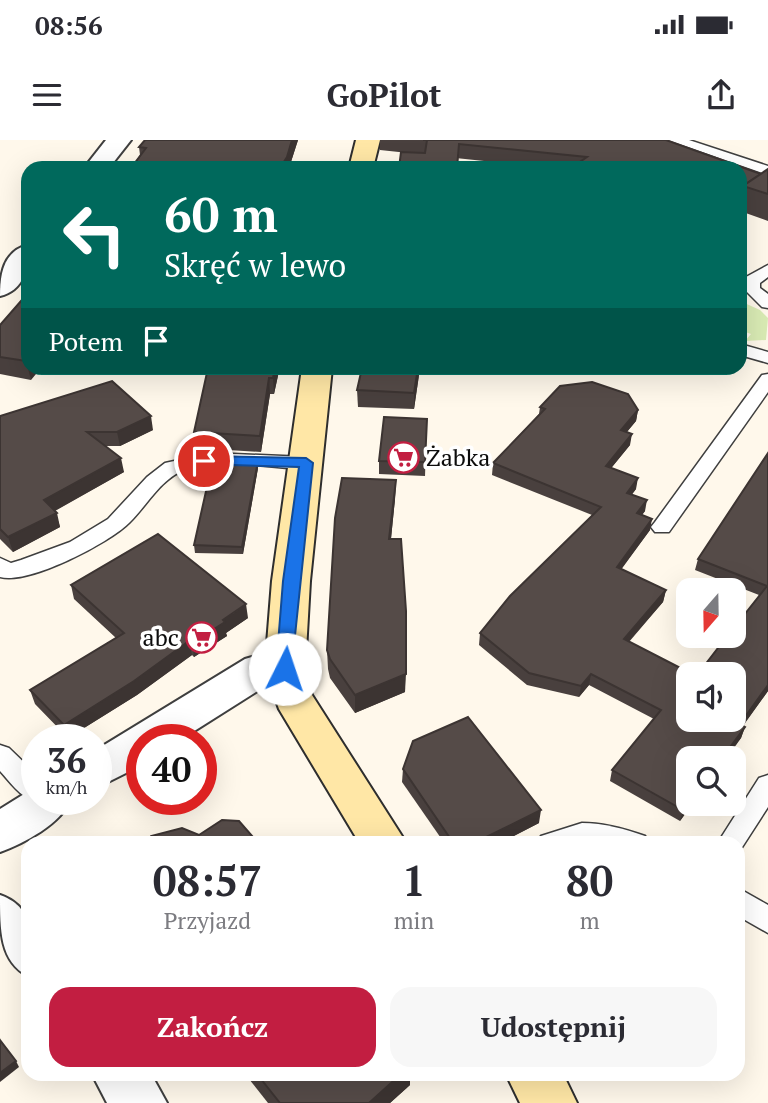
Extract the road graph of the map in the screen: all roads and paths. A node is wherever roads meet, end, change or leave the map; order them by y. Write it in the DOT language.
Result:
graph roads {
  1 [pos="119,140"];
  2 [pos="368,140"];
  3 [pos="675,140"];
  4 [pos="102,161"];
  5 [pos="363,161"];
  6 [pos="738,161"];
  7 [pos="747,164"];
  8 [pos="768,171"];
  9 [pos="21,262"];
  10 [pos="768,270"];
  11 [pos="0,288"];
  12 [pos="747,288"];
  13 [pos="747,290"];
  14 [pos="768,303"];
  15 [pos="747,351"];
  16 [pos="768,358"];
  17 [pos="316,375"];
  18 [pos="768,379"];
  19 [pos="306,463"];
  20 [pos="662,527"];
  21 [pos="3,568"];
  22 [pos="285,669"];
  23 [pos="173,724"];
  24 [pos="0,755"];
  25 [pos="21,776"];
  26 [pos="768,785"];
  27 [pos="23,815"];
  28 [pos="0,833"];
  29 [pos="380,836"];
  30 [pos="566,836"];
  31 [pos="611,836"];
  32 [pos="735,836"];
  33 [pos="745,905"];
  34 [pos="0,916"];
  35 [pos="768,920"];
  36 [pos="21,944"];
  37 [pos="123,1081"];
  38 [pos="536,1081"];
  39 [pos="139,1103"];
  40 [pos="550,1103"];
  1 -- 4 [label="street"];
  2 -- 5 [label="street"];
  3 -- 6 [label="lane"];
  7 -- 8 [label="lane"];
  9 -- 11 [label="street"];
  10 -- 12 [label="lane"];
  13 -- 14 [label="lane"];
  15 -- 16 [label="lane"];
  17 -- 19 [label="street"];
  18 -- 20 [label="lane"];
  19 -- 21 [label="lane"];
  19 -- 22 [label="street"];
  22 -- 23 [label="street"];
  22 -- 29 [label="street"];
  24 -- 25 [label="lane"];
  26 -- 32 [label="lane"];
  27 -- 28 [label="street"];
  30 -- 31 [label="lane"];
  33 -- 35 [label="lane"];
  34 -- 36 [label="street"];
  37 -- 39 [label="street"];
  38 -- 40 [label="street"];
}
